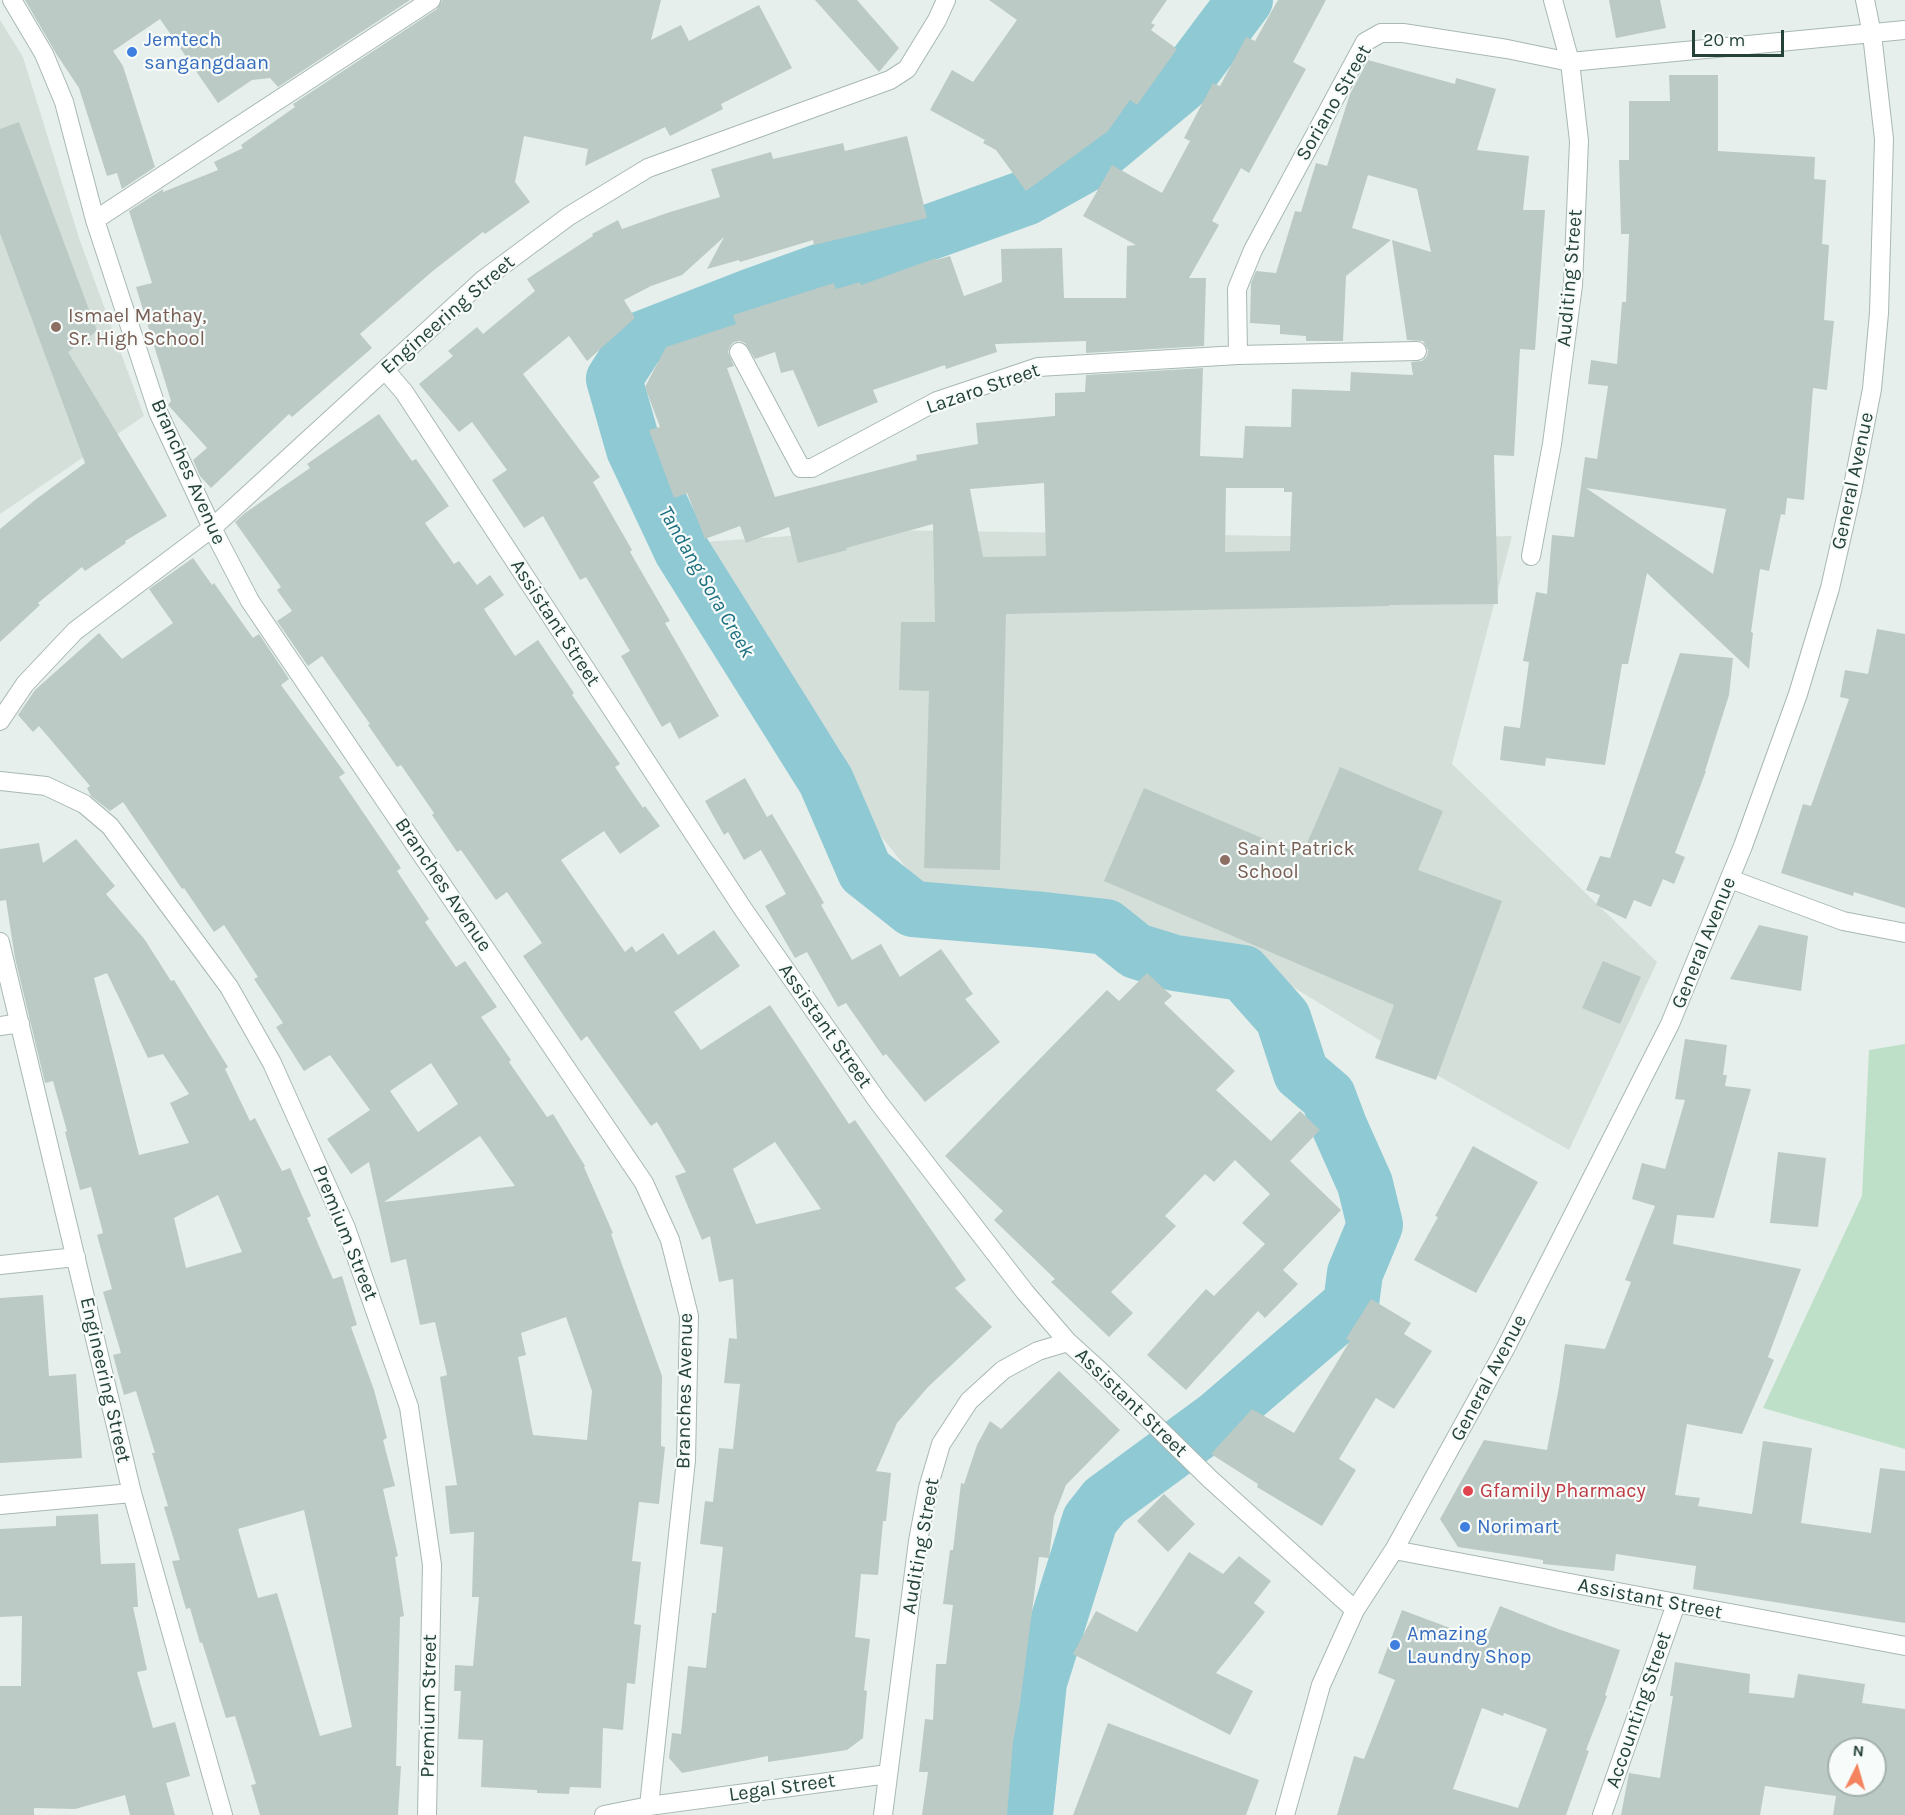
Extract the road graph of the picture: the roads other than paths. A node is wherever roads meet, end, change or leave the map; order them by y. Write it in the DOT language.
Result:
graph roads {
  1 [pos="12,0"];
  2 [pos="431,0"];
  3 [pos="946,0"];
  4 [pos="1553,0"];
  5 [pos="1865,0"];
  6 [pos="1905,30"];
  7 [pos="1872,34"];
  8 [pos="1570,62"];
  9 [pos="95,220"];
  10 [pos="1417,351"];
  11 [pos="739,352"];
  12 [pos="1238,355"];
  13 [pos="385,370"];
  14 [pos="212,528"];
  15 [pos="1531,556"];
  16 [pos="0,721"];
  17 [pos="0,782"];
  18 [pos="1730,879"];
  19 [pos="1905,933"];
  20 [pos="0,942"];
  21 [pos="21,1023"];
  22 [pos="0,1026"];
  23 [pos="76,1257"];
  24 [pos="0,1266"];
  25 [pos="1068,1342"];
  26 [pos="132,1493"];
  27 [pos="0,1505"];
  28 [pos="1394,1550"];
  29 [pos="1676,1604"];
  30 [pos="1355,1610"];
  31 [pos="1905,1646"];
  32 [pos="888,1774"];
  33 [pos="649,1806"];
  34 [pos="223,1815"];
  35 [pos="427,1815"];
  36 [pos="604,1815"];
  37 [pos="884,1815"];
  38 [pos="1285,1815"];
  39 [pos="1602,1815"];
  1 -- 9 [label="street, Branches Avenue"];
  2 -- 9 [label="street"];
  3 -- 13 [label="street, Engineering Street"];
  4 -- 8 [label="street, Auditing Street"];
  5 -- 7 [label="street, General Avenue"];
  6 -- 7 [label="street, Soriano Street"];
  7 -- 8 [label="street, Soriano Street"];
  7 -- 18 [label="street, General Avenue"];
  8 -- 12 [label="street, Soriano Street"];
  8 -- 15 [label="street, Auditing Street"];
  9 -- 14 [label="street, Branches Avenue"];
  10 -- 12 [label="street, Lazaro Street"];
  11 -- 12 [label="street, Lazaro Street"];
  13 -- 14 [label="street, Engineering Street"];
  13 -- 25 [label="street, Assistant Street"];
  14 -- 16 [label="street, Engineering Street"];
  14 -- 33 [label="street, Branches Avenue"];
  17 -- 35 [label="street, Premium Street"];
  18 -- 19 [label="street"];
  18 -- 28 [label="street, General Avenue"];
  20 -- 21 [label="street, Engineering Street"];
  21 -- 22 [label="street"];
  21 -- 23 [label="street, Engineering Street"];
  23 -- 24 [label="street"];
  23 -- 26 [label="street, Engineering Street"];
  25 -- 30 [label="street, Assistant Street"];
  25 -- 32 [label="street, Auditing Street"];
  26 -- 27 [label="street"];
  26 -- 34 [label="street, Engineering Street"];
  28 -- 29 [label="street, Assistant Street"];
  28 -- 30 [label="street, General Avenue"];
  29 -- 31 [label="street, Assistant Street"];
  29 -- 39 [label="street, Accounting Street"];
  30 -- 38 [label="street, General Avenue"];
  32 -- 33 [label="street, Legal Street"];
  32 -- 37 [label="street, Auditing Street"];
  33 -- 36 [label="street, Legal Street"];
}
